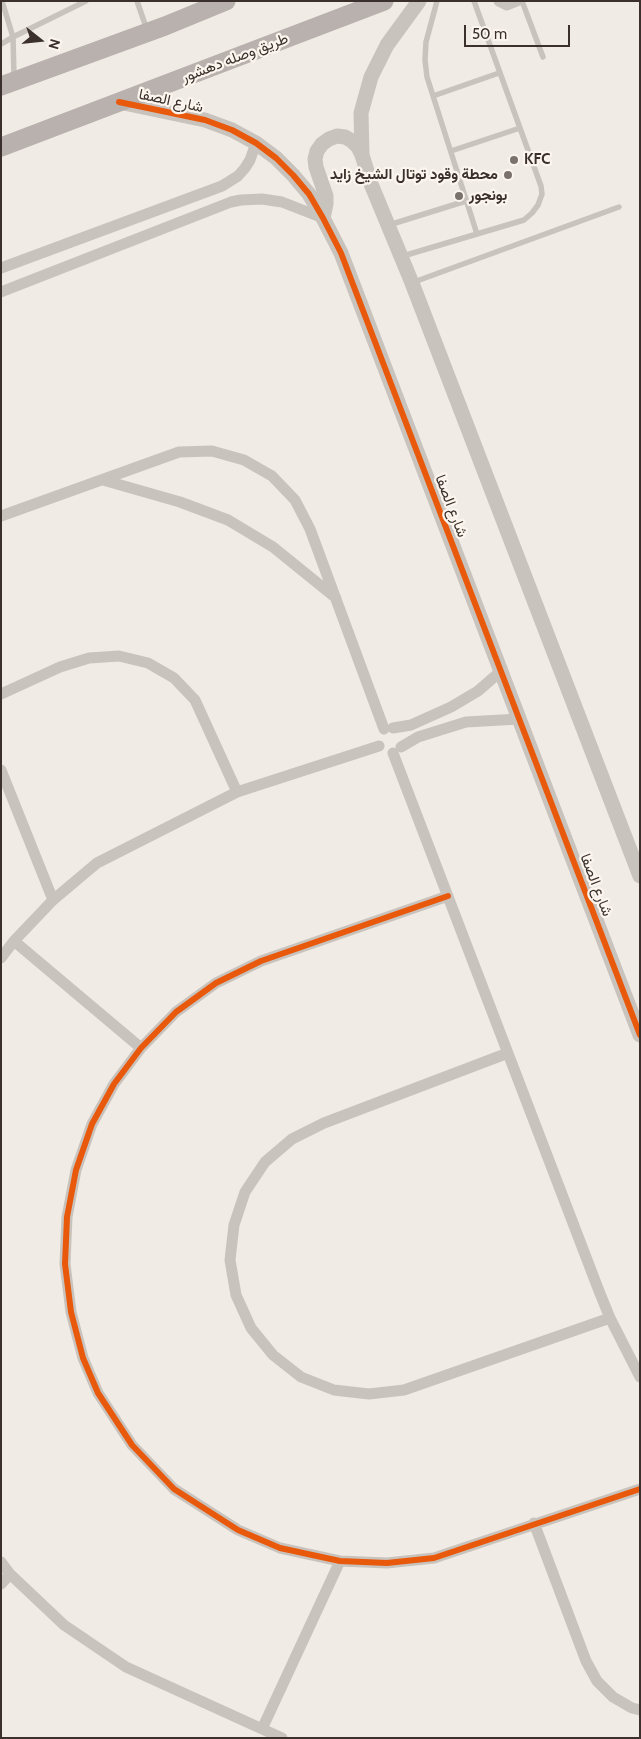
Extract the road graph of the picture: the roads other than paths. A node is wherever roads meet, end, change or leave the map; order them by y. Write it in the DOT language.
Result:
graph roads {
  1 [pos="2,1"];
  2 [pos="90,1"];
  3 [pos="136,1"];
  4 [pos="384,1"];
  5 [pos="419,1"];
  6 [pos="437,1"];
  7 [pos="474,1"];
  8 [pos="499,1"];
  9 [pos="517,1"];
  10 [pos="522,1"];
  11 [pos="221,2"];
  12 [pos="148,32"];
  13 [pos="13,37"];
  14 [pos="1,44"];
  15 [pos="543,57"];
  16 [pos="499,73"];
  17 [pos="8,84"];
  18 [pos="433,96"];
  19 [pos="119,102"];
  20 [pos="520,128"];
  21 [pos="256,143"];
  22 [pos="1,147"];
  23 [pos="451,151"];
  24 [pos="362,155"];
  25 [pos="197,196"];
  26 [pos="466,202"];
  27 [pos="619,207"];
  28 [pos="204,213"];
  29 [pos="323,218"];
  30 [pos="389,225"];
  31 [pos="477,234"];
  32 [pos="401,256"];
  33 [pos="1,268"];
  34 [pos="412,283"];
  35 [pos="1,292"];
  36 [pos="102,480"];
  37 [pos="1,516"];
  38 [pos="336,599"];
  39 [pos="501,672"];
  40 [pos="1,694"];
  41 [pos="519,719"];
  42 [pos="389,728"];
  43 [pos="379,746"];
  44 [pos="397,750"];
  45 [pos="1,770"];
  46 [pos="238,792"];
  47 [pos="640,876"];
  48 [pos="448,896"];
  49 [pos="53,900"];
  50 [pos="14,941"];
  51 [pos="1,958"];
  52 [pos="640,1034"];
  53 [pos="141,1048"];
  54 [pos="508,1053"];
  55 [pos="610,1318"];
  56 [pos="640,1378"];
  57 [pos="640,1489"];
  58 [pos="534,1523"];
  59 [pos="340,1561"];
  60 [pos="1,1562"];
  61 [pos="10,1574"];
  62 [pos="1,1584"];
  63 [pos="640,1710"];
  64 [pos="262,1729"];
  65 [pos="282,1738"];
  1 -- 13 [label="lane"];
  2 -- 13 [label="lane"];
  3 -- 12 [label="lane"];
  4 -- 19 [label="main road, طريق وصله دهشور"];
  5 -- 24 [label="street"];
  6 -- 18 [label="lane"];
  7 -- 16 [label="lane"];
  8 -- 9 [label="street"];
  10 -- 15 [label="lane"];
  11 -- 12 [label="main road"];
  12 -- 17 [label="main road"];
  13 -- 14 [label="lane"];
  13 -- 17 [label="lane"];
  16 -- 18 [label="lane"];
  16 -- 20 [label="lane"];
  18 -- 23 [label="lane"];
  19 -- 21 [label="street, شارع الصفا"];
  19 -- 22 [label="main road, طريق وصله دهشور"];
  20 -- 23 [label="lane"];
  20 -- 31 [label="lane"];
  21 -- 25 [label="street"];
  21 -- 29 [label="street, شارع الصفا"];
  23 -- 26 [label="lane"];
  24 -- 29 [label="street"];
  24 -- 30 [label="street"];
  25 -- 28 [label="street"];
  25 -- 33 [label="street"];
  26 -- 30 [label="lane"];
  26 -- 31 [label="lane"];
  27 -- 34 [label="lane"];
  28 -- 29 [label="street"];
  28 -- 35 [label="street"];
  29 -- 39 [label="street, شارع الصفا"];
  30 -- 32 [label="street"];
  31 -- 32 [label="lane"];
  32 -- 34 [label="street"];
  34 -- 47 [label="street"];
  36 -- 37 [label="street"];
  36 -- 38 [label="street"];
  36 -- 38 [label="street"];
  38 -- 42 [label="street"];
  39 -- 41 [label="street, شارع الصفا"];
  39 -- 42 [label="street"];
  40 -- 46 [label="street"];
  41 -- 44 [label="street"];
  41 -- 52 [label="street, شارع الصفا"];
  42 -- 43 [label="street"];
  42 -- 44 [label="street"];
  43 -- 44 [label="street"];
  43 -- 46 [label="street"];
  44 -- 48 [label="street"];
  45 -- 49 [label="street"];
  46 -- 49 [label="street"];
  48 -- 53 [label="street"];
  48 -- 54 [label="street"];
  49 -- 50 [label="street"];
  50 -- 51 [label="street"];
  50 -- 53 [label="street"];
  53 -- 59 [label="street"];
  54 -- 55 [label="street"];
  54 -- 55 [label="street"];
  55 -- 56 [label="street"];
  57 -- 58 [label="street"];
  58 -- 59 [label="street"];
  58 -- 63 [label="street"];
  59 -- 64 [label="street"];
  60 -- 61 [label="street"];
  61 -- 62 [label="street"];
  61 -- 64 [label="street"];
  64 -- 65 [label="street"];
}
